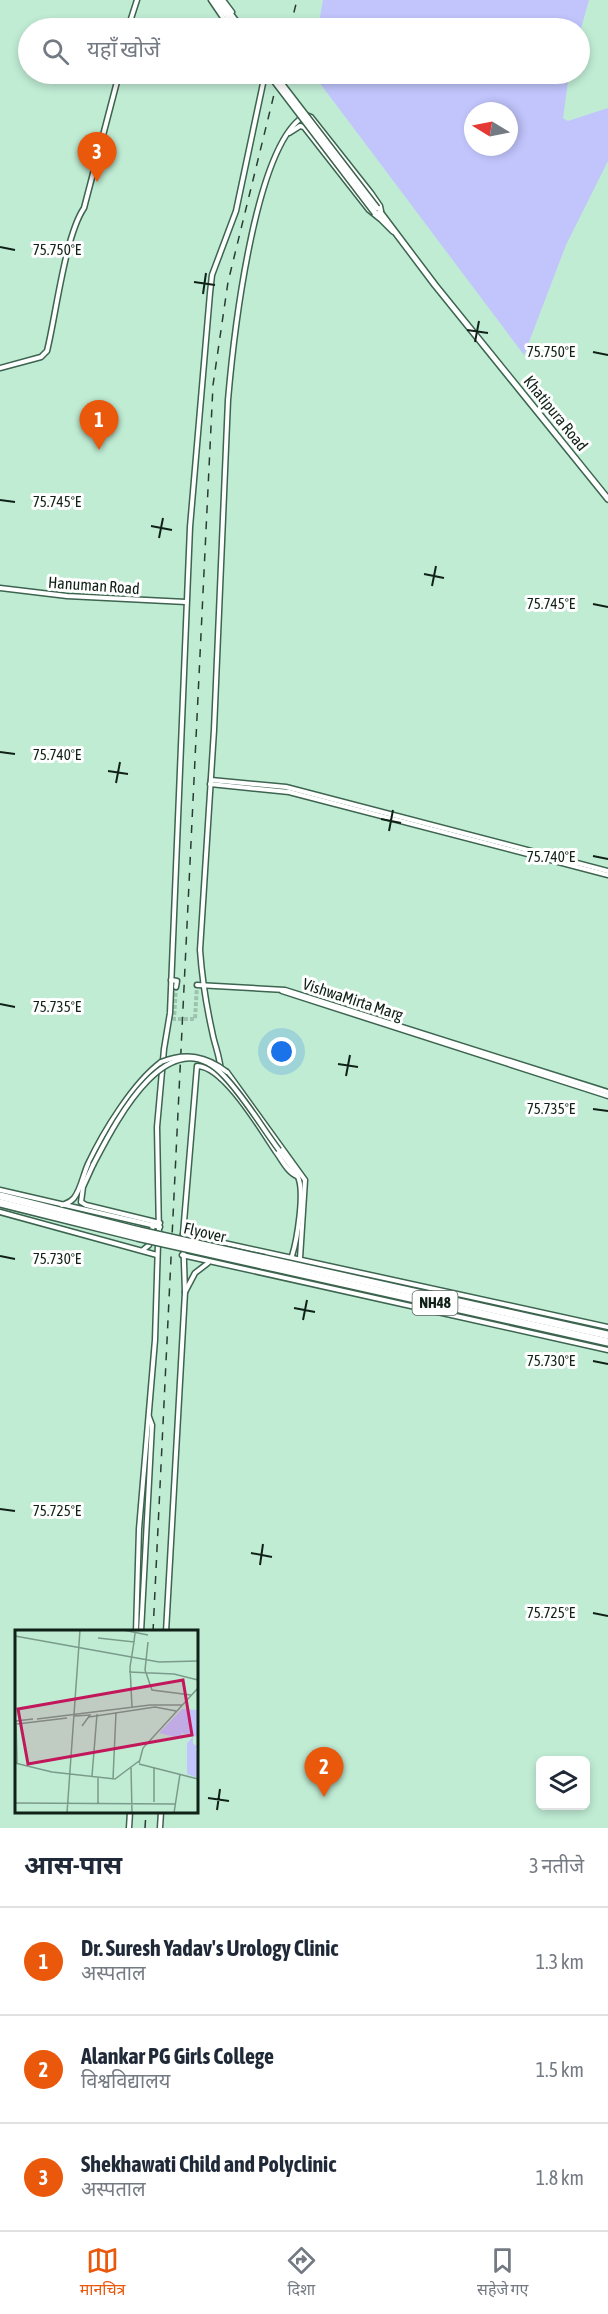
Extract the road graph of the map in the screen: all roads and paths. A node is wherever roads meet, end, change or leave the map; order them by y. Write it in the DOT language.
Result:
graph roads {
  1 [pos="137,0"];
  2 [pos="213,0"];
  3 [pos="222,0"];
  4 [pos="131,18"];
  5 [pos="224,18"];
  6 [pos="228,18"];
  7 [pos="235,18"];
  8 [pos="116,84"];
  9 [pos="263,84"];
  10 [pos="273,84"];
  11 [pos="281,84"];
  12 [pos="289,134"];
  13 [pos="378,213"];
  14 [pos="0,368"];
  15 [pos="608,499"];
  16 [pos="0,588"];
  17 [pos="186,602"];
  18 [pos="210,782"];
  19 [pos="608,873"];
  20 [pos="171,981"];
  21 [pos="203,984"];
  22 [pos="197,985"];
  23 [pos="176,987"];
  24 [pos="221,1078"];
  25 [pos="608,1094"];
  26 [pos="281,1149"];
  27 [pos="90,1165"];
  28 [pos="297,1176"];
  29 [pos="0,1190"];
  30 [pos="0,1196"];
  31 [pos="0,1203"];
  32 [pos="62,1205"];
  33 [pos="0,1212"];
  34 [pos="153,1223"];
  35 [pos="160,1225"];
  36 [pos="138,1234"];
  37 [pos="183,1234"];
  38 [pos="202,1237"];
  39 [pos="142,1250"];
  40 [pos="157,1255"];
  41 [pos="182,1255"];
  42 [pos="292,1256"];
  43 [pos="300,1258"];
  44 [pos="197,1259"];
  45 [pos="264,1262"];
  46 [pos="208,1263"];
  47 [pos="185,1292"];
  48 [pos="608,1326"];
  49 [pos="608,1335"];
  50 [pos="608,1342"];
  51 [pos="608,1350"];
  52 [pos="149,1417"];
  53 [pos="136,1630"];
  54 [pos="141,1630"];
  55 [pos="166,1630"];
  56 [pos="130,1813"];
  57 [pos="161,1813"];
  58 [pos="129,1828"];
  59 [pos="160,1828"];
  1 -- 4 [label="street"];
  2 -- 5 [label="street"];
  2 -- 6 [label="main road"];
  3 -- 7 [label="main road"];
  8 -- 14 [label="street"];
  9 -- 17 [label="street"];
  10 -- 13 [label="main road, bridge"];
  11 -- 13 [label="main road, bridge"];
  12 -- 13 [label="street"];
  12 -- 13 [label="street"];
  12 -- 18 [label="street"];
  13 -- 15 [label="main road, Khatipura Road"];
  16 -- 17 [label="street, Hanuman Road"];
  17 -- 20 [label="street"];
  18 -- 19 [label="street"];
  18 -- 21 [label="street"];
  20 -- 23 [label="street"];
  20 -- 35 [label="street"];
  21 -- 22 [label="street, VishwaMirta Marg"];
  21 -- 24 [label="street"];
  21 -- 25 [label="street, VishwaMirta Marg"];
  24 -- 28 [label="street"];
  24 -- 37 [label="street"];
  26 -- 27 [label="street, bridge"];
  26 -- 28 [label="street"];
  26 -- 43 [label="street"];
  27 -- 32 [label="street"];
  27 -- 34 [label="street"];
  28 -- 42 [label="street"];
  29 -- 32 [label="street"];
  30 -- 36 [label="highway, NH48"];
  31 -- 36 [label="highway, NH48"];
  32 -- 34 [label="street"];
  33 -- 39 [label="street"];
  34 -- 35 [label="street"];
  34 -- 39 [label="street"];
  35 -- 40 [label="street"];
  36 -- 45 [label="highway, Flyover / NH48, bridge"];
  37 -- 38 [label="street"];
  37 -- 41 [label="street"];
  38 -- 42 [label="street"];
  38 -- 44 [label="street"];
  39 -- 40 [label="street"];
  40 -- 52 [label="street"];
  41 -- 44 [label="street"];
  41 -- 47 [label="street"];
  42 -- 43 [label="street"];
  43 -- 48 [label="street"];
  44 -- 46 [label="street"];
  45 -- 49 [label="highway, NH48"];
  45 -- 50 [label="highway, NH48"];
  46 -- 47 [label="street"];
  46 -- 51 [label="street"];
  47 -- 55 [label="street"];
  52 -- 53 [label="street"];
  52 -- 54 [label="street"];
  56 -- 58 [label="street"];
  57 -- 59 [label="street"];
}
